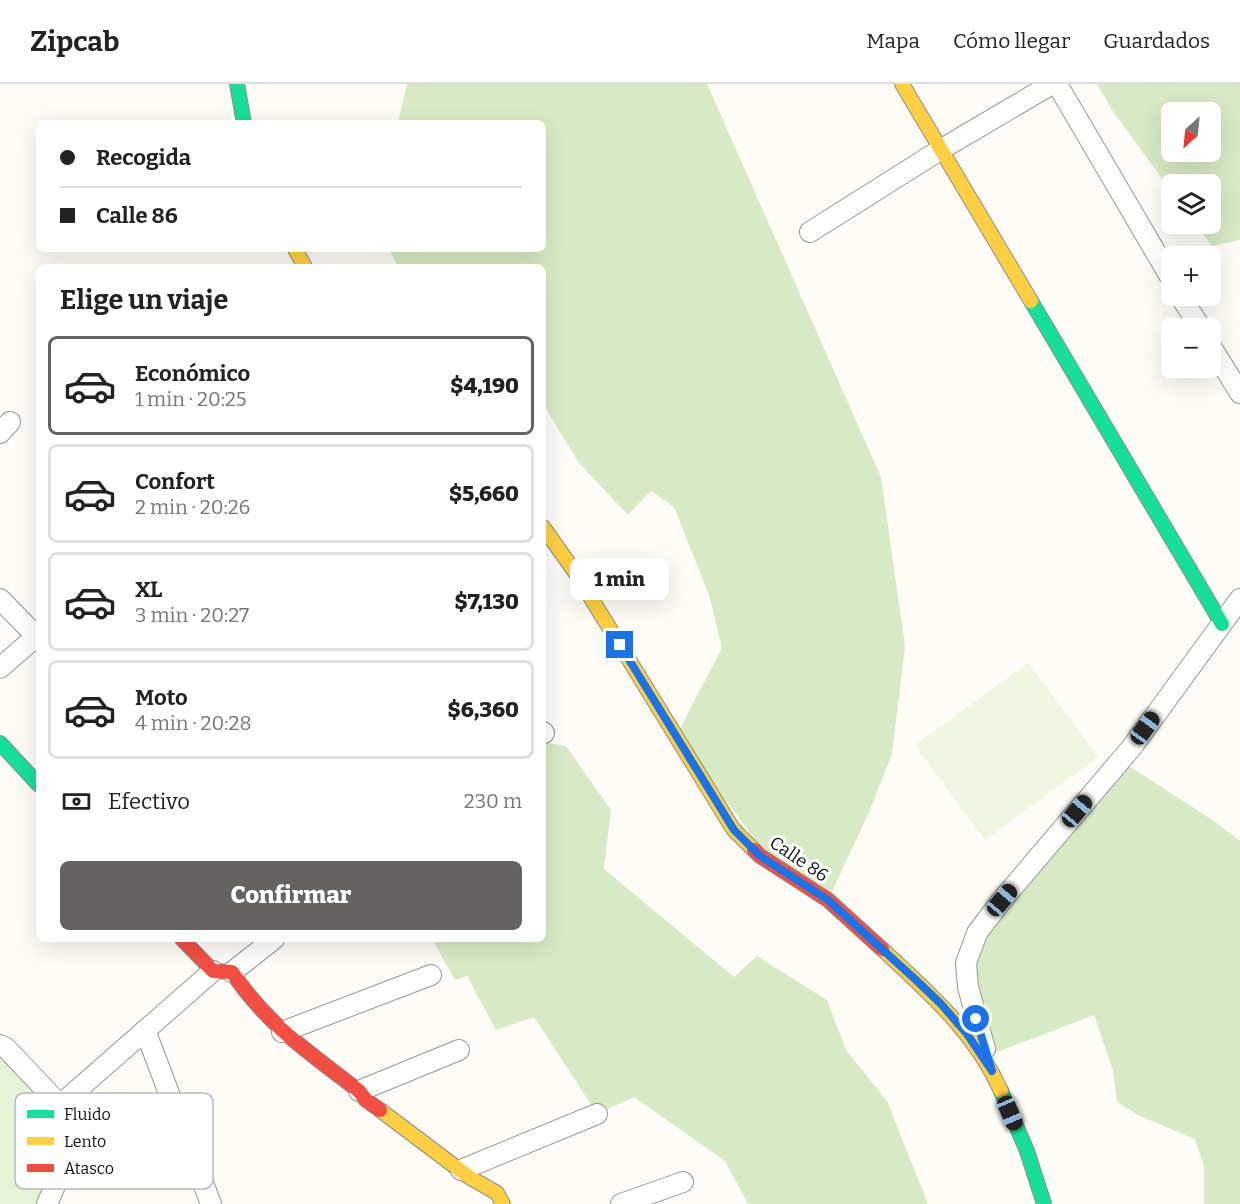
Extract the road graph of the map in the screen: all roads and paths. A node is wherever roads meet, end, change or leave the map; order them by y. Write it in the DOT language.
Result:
graph roads {
  1 [pos="237,84"];
  2 [pos="902,84"];
  3 [pos="1052,84"];
  4 [pos="1057,84"];
  5 [pos="243,120"];
  6 [pos="940,150"];
  7 [pos="810,232"];
  8 [pos="1161,261"];
  9 [pos="1221,363"];
  10 [pos="1240,393"];
  11 [pos="546,531"];
  12 [pos="0,599"];
  13 [pos="1240,599"];
  14 [pos="1222,624"];
  15 [pos="36,635"];
  16 [pos="36,639"];
  17 [pos="0,668"];
  18 [pos="0,743"];
  19 [pos="36,782"];
  20 [pos="186,942"];
  21 [pos="269,942"];
  22 [pos="222,971"];
  23 [pos="431,975"];
  24 [pos="145,1030"];
  25 [pos="282,1032"];
  26 [pos="0,1045"];
  27 [pos="459,1050"];
  28 [pos="992,1071"];
  29 [pos="359,1090"];
  30 [pos="49,1093"];
  31 [pos="74,1093"];
  32 [pos="169,1093"];
  33 [pos="597,1114"];
  34 [pos="465,1173"];
  35 [pos="683,1182"];
  36 [pos="54,1189"];
  37 [pos="205,1189"];
  38 [pos="47,1204"];
  39 [pos="211,1204"];
  40 [pos="491,1204"];
  41 [pos="502,1204"];
  42 [pos="621,1204"];
  43 [pos="1044,1204"];
  1 -- 5 [label="street"];
  2 -- 6 [label="street"];
  3 -- 6 [label="street"];
  4 -- 8 [label="street"];
  6 -- 7 [label="street"];
  6 -- 14 [label="street"];
  9 -- 10 [label="street"];
  11 -- 28 [label="street, Calle 86"];
  12 -- 15 [label="street"];
  13 -- 14 [label="street"];
  14 -- 28 [label="street"];
  16 -- 17 [label="street"];
  18 -- 19 [label="street"];
  20 -- 22 [label="street"];
  21 -- 22 [label="street"];
  22 -- 24 [label="street"];
  22 -- 25 [label="street"];
  23 -- 25 [label="street"];
  24 -- 31 [label="street"];
  24 -- 32 [label="street"];
  25 -- 29 [label="street"];
  26 -- 30 [label="street"];
  27 -- 29 [label="street"];
  28 -- 43 [label="street, Calle 86"];
  29 -- 34 [label="street"];
  33 -- 34 [label="street"];
  34 -- 40 [label="street"];
  34 -- 41 [label="street"];
  35 -- 42 [label="street"];
  36 -- 38 [label="street"];
  37 -- 39 [label="street"];
}
